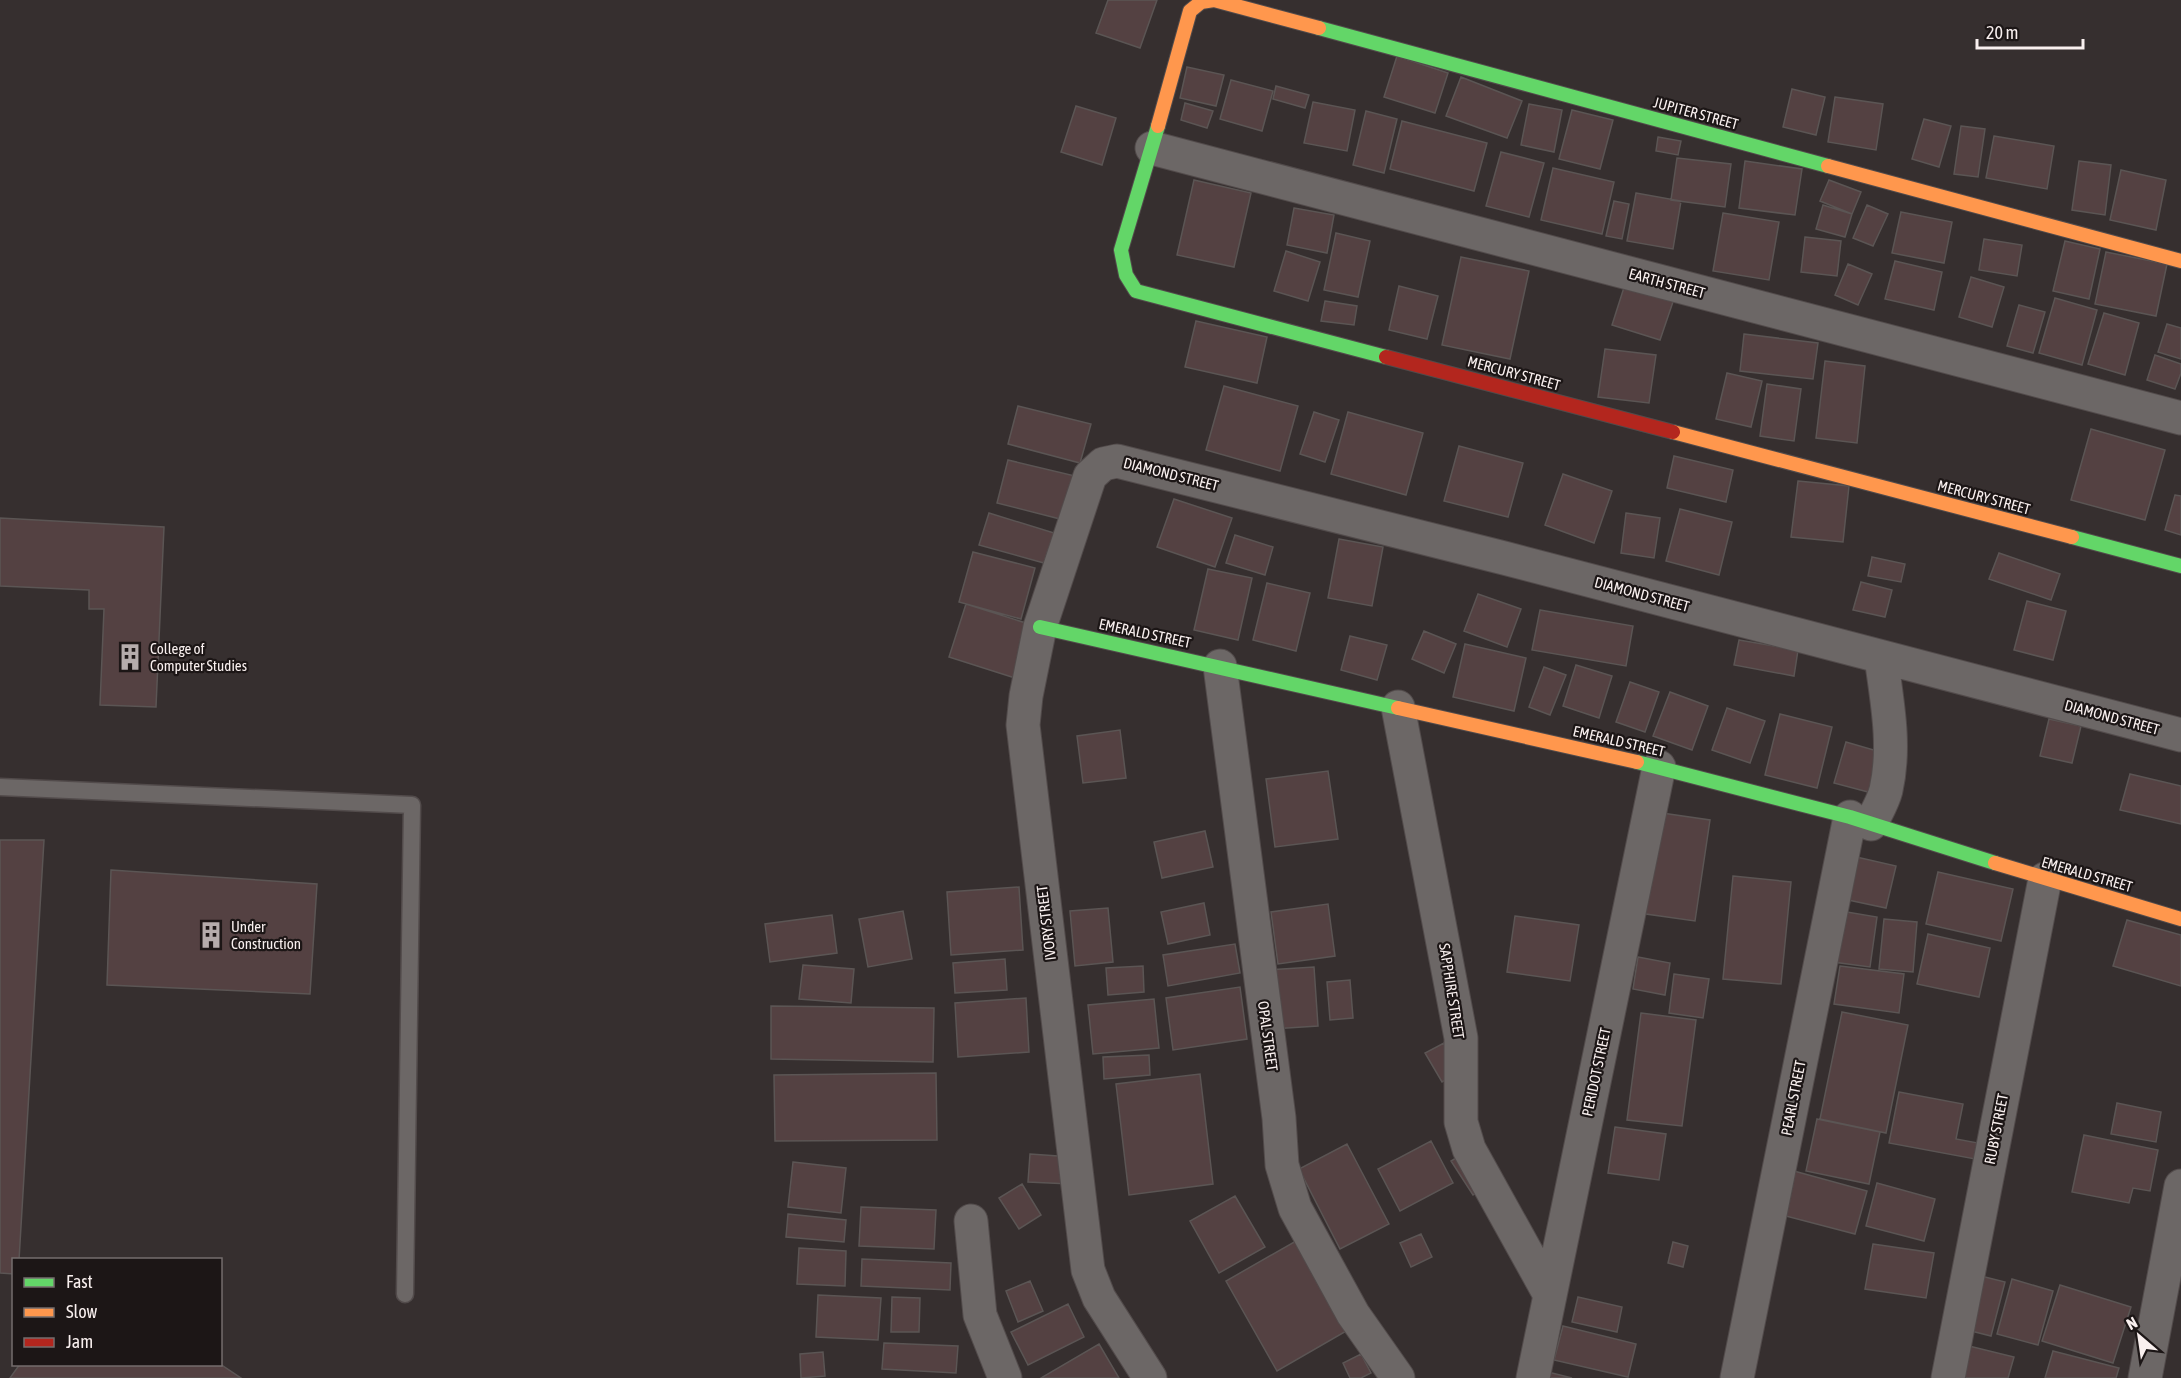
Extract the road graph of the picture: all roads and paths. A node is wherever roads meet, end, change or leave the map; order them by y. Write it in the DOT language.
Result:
graph roads {
  1 [pos="1201,2"];
  2 [pos="1152,148"];
  3 [pos="2181,261"];
  4 [pos="2181,418"];
  5 [pos="1102,464"];
  6 [pos="2181,566"];
  7 [pos="1040,627"];
  8 [pos="1881,657"];
  9 [pos="1220,666"];
  10 [pos="1398,706"];
  11 [pos="2181,735"];
  12 [pos="1659,766"];
  13 [pos="0,787"];
  14 [pos="1860,821"];
  15 [pos="2045,879"];
  16 [pos="2181,919"];
  17 [pos="2181,1186"];
  18 [pos="971,1221"];
  19 [pos="405,1294"];
  20 [pos="1550,1294"];
  21 [pos="1005,1378"];
  22 [pos="1150,1378"];
  23 [pos="1398,1378"];
  24 [pos="1533,1378"];
  25 [pos="1737,1378"];
  26 [pos="1948,1378"];
  27 [pos="2145,1378"];
  1 -- 2 [label="street, MERCURY STREET"];
  1 -- 3 [label="street, JUPITER STREET"];
  2 -- 4 [label="street, EARTH STREET"];
  2 -- 6 [label="street, MERCURY STREET"];
  5 -- 7 [label="street, IVORY STREET"];
  5 -- 8 [label="street, DIAMOND STREET"];
  7 -- 9 [label="street, EMERALD STREET"];
  7 -- 22 [label="street, IVORY STREET"];
  8 -- 11 [label="street, DIAMOND STREET"];
  8 -- 14 [label="street, PEARL STREET"];
  9 -- 10 [label="street, EMERALD STREET"];
  9 -- 23 [label="street, OPAL STREET"];
  10 -- 12 [label="street, EMERALD STREET"];
  10 -- 20 [label="street, SAPPHIRE STREET"];
  12 -- 14 [label="street, EMERALD STREET"];
  12 -- 20 [label="street, PERIDOT STREET"];
  13 -- 19 [label="lane"];
  14 -- 15 [label="street, EMERALD STREET"];
  14 -- 25 [label="street, PEARL STREET"];
  15 -- 16 [label="street, EMERALD STREET"];
  15 -- 26 [label="street, RUBY STREET"];
  17 -- 27 [label="street"];
  18 -- 21 [label="street"];
  20 -- 24 [label="street, PERIDOT STREET"];
}
